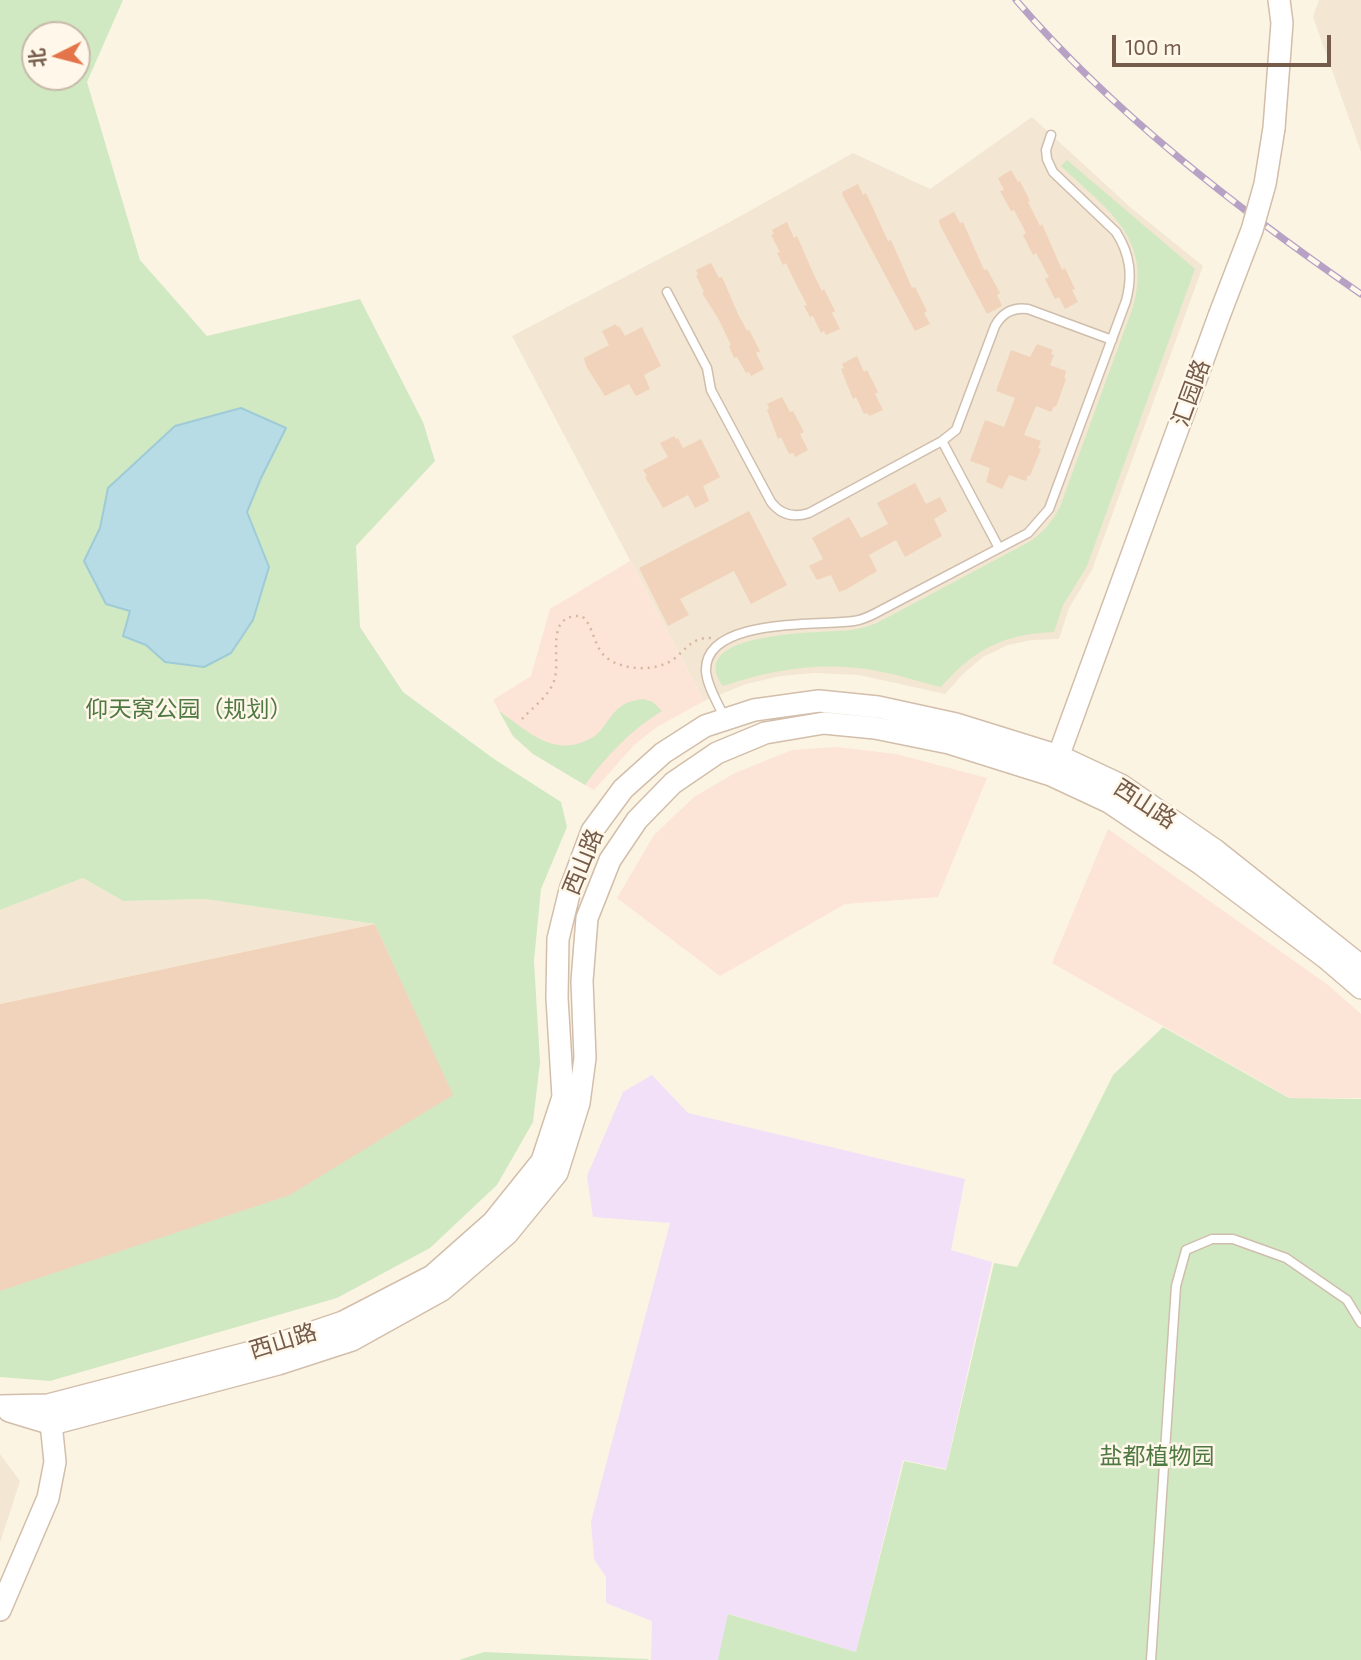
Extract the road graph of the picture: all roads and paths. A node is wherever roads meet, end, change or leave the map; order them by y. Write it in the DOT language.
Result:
graph roads {
  1 [pos="1279,0"];
  2 [pos="1051,135"];
  3 [pos="667,292"];
  4 [pos="1112,340"];
  5 [pos="942,441"];
  6 [pos="999,548"];
  7 [pos="721,642"];
  8 [pos="522,719"];
  9 [pos="725,720"];
  10 [pos="1055,766"];
  11 [pos="1361,966"];
  12 [pos="1361,988"];
  13 [pos="1361,1323"];
  14 [pos="0,1407"];
  15 [pos="50,1415"];
  16 [pos="0,1610"];
  17 [pos="1151,1660"];
  1 -- 10 [label="main road, 汇园路, bridge"];
  2 -- 4 [label="lane"];
  3 -- 5 [label="lane"];
  4 -- 5 [label="lane"];
  4 -- 6 [label="lane"];
  5 -- 6 [label="lane"];
  6 -- 7 [label="lane"];
  7 -- 8 [label="path"];
  7 -- 9 [label="lane"];
  9 -- 10 [label="main road, 西山路"];
  9 -- 15 [label="main road, 西山路"];
  10 -- 11 [label="main road, 西山路"];
  10 -- 12 [label="main road, 西山路"];
  10 -- 15 [label="main road, 西山路"];
  13 -- 17 [label="lane"];
  14 -- 15 [label="main road"];
  15 -- 16 [label="main road"];
}
